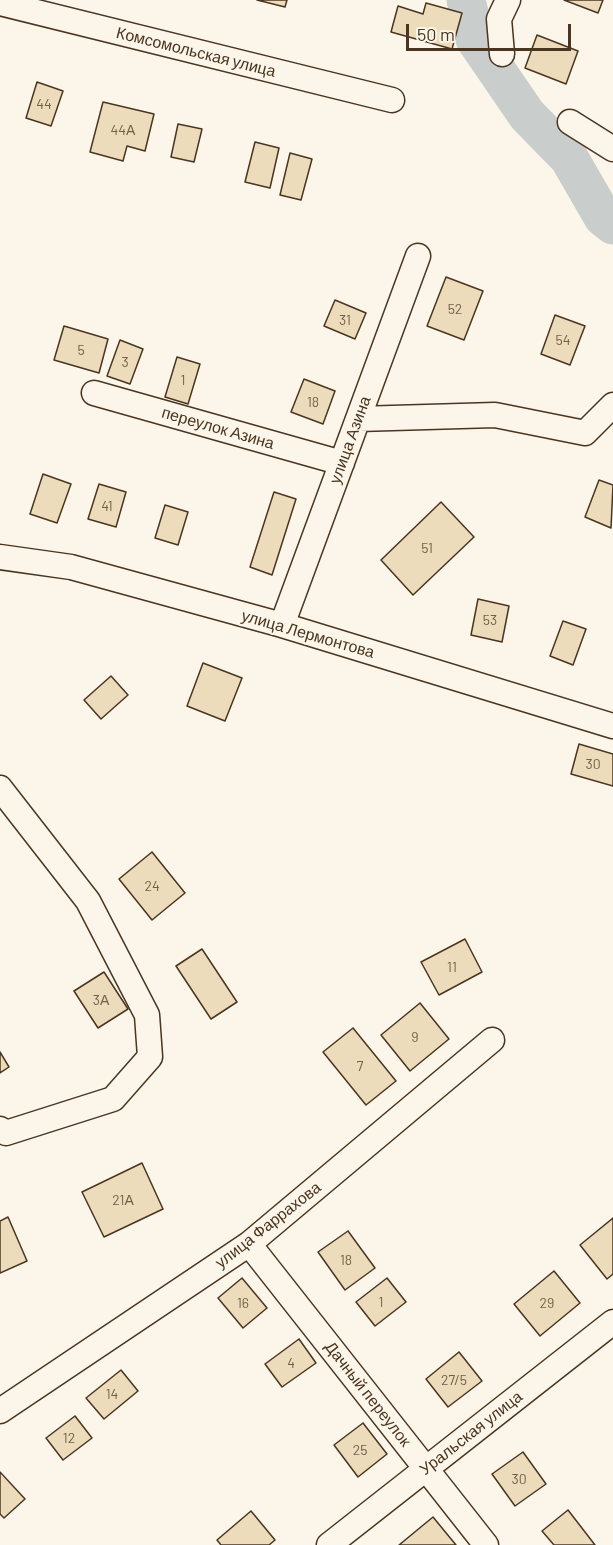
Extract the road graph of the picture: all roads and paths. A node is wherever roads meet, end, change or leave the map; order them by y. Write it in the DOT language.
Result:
graph roads {
  1 [pos="508,0"];
  2 [pos="0,3"];
  3 [pos="502,54"];
  4 [pos="392,100"];
  5 [pos="570,122"];
  6 [pos="613,149"];
  7 [pos="418,256"];
  8 [pos="94,393"];
  9 [pos="613,405"];
  10 [pos="358,419"];
  11 [pos="342,463"];
  12 [pos="0,557"];
  13 [pos="282,625"];
  14 [pos="613,726"];
  15 [pos="0,788"];
  16 [pos="492,1040"];
  17 [pos="0,1129"];
  18 [pos="249,1244"];
  19 [pos="613,1322"];
  20 [pos="0,1411"];
  21 [pos="426,1468"];
  22 [pos="329,1545"];
  23 [pos="486,1545"];
  1 -- 3 [label="street"];
  2 -- 4 [label="street, Комсомольская улица"];
  5 -- 6 [label="street"];
  7 -- 10 [label="street, улица Азина"];
  8 -- 11 [label="street, переулок Азина"];
  9 -- 10 [label="street"];
  10 -- 11 [label="street, улица Азина"];
  11 -- 13 [label="street, улица Азина"];
  12 -- 13 [label="street, улица Лермонтова"];
  13 -- 14 [label="street, улица Лермонтова"];
  15 -- 17 [label="street"];
  16 -- 18 [label="street, улица Фаррахова"];
  18 -- 20 [label="street, улица Фаррахова"];
  18 -- 21 [label="street, Дачный переулок"];
  19 -- 21 [label="street, Уральская улица"];
  21 -- 22 [label="street, Уральская улица"];
  21 -- 23 [label="street, Дачный переулок"];
}
